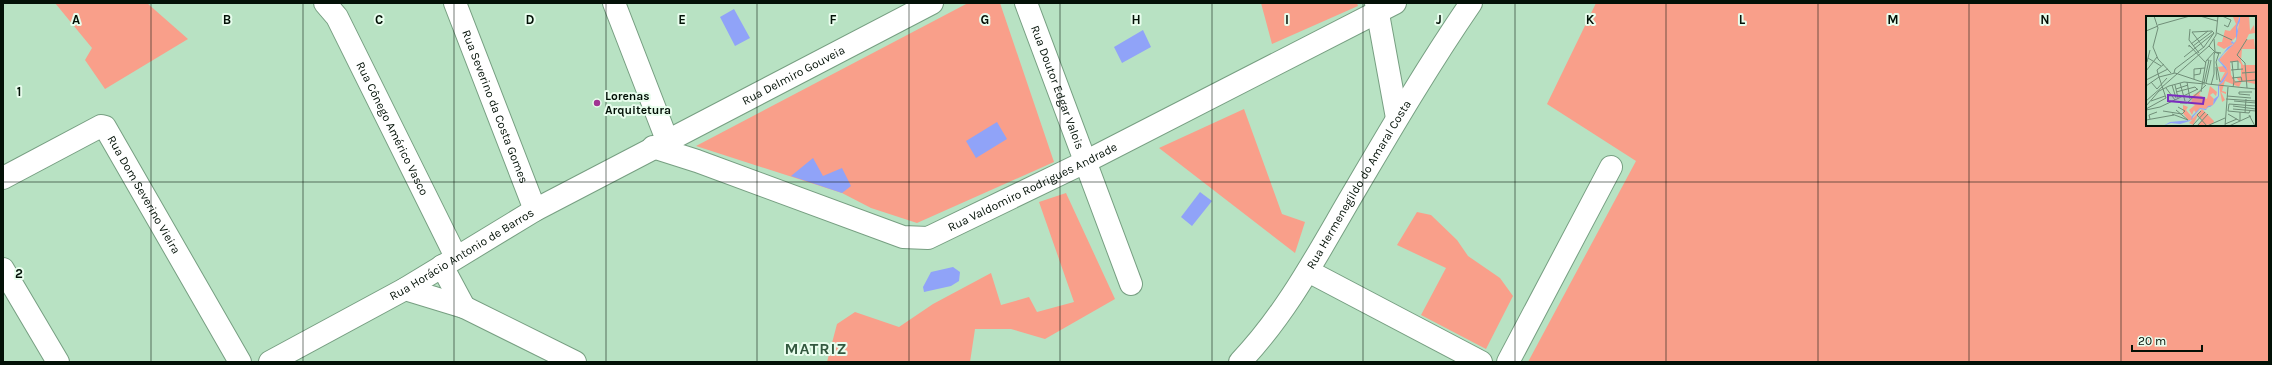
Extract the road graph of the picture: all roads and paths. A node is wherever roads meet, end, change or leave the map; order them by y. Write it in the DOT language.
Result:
graph roads {
  1 [pos="325,3"];
  2 [pos="455,3"];
  3 [pos="614,3"];
  4 [pos="932,3"];
  5 [pos="1026,3"];
  6 [pos="1471,3"];
  7 [pos="1383,6"];
  8 [pos="1398,118"];
  9 [pos="660,143"];
  10 [pos="1086,162"];
  11 [pos="1611,167"];
  12 [pos="3,178"];
  13 [pos="535,210"];
  14 [pos="449,262"];
  15 [pos="3,269"];
  16 [pos="1308,271"];
  17 [pos="1131,284"];
  18 [pos="405,289"];
  19 [pos="464,307"];
  20 [pos="58,362"];
  21 [pos="240,362"];
  22 [pos="270,362"];
  23 [pos="574,362"];
  24 [pos="1240,362"];
  25 [pos="1481,362"];
  26 [pos="1508,362"];
  1 -- 14 [label="street, Rua Cônego Américo Vasco"];
  2 -- 13 [label="street, Rua Severino da Costa Gomes"];
  3 -- 9 [label="street"];
  4 -- 9 [label="street, Rua Delmiro Gouveia"];
  5 -- 10 [label="street, Rua Doutor Edgar Valois"];
  6 -- 8 [label="street, Rua Hermenegildo do Amaral Costa"];
  7 -- 8 [label="street"];
  7 -- 10 [label="street, Rua Valdomiro Rodrigues Andrade"];
  8 -- 16 [label="street, Rua Hermenegildo do Amaral Costa"];
  9 -- 10 [label="street, Rua Valdomiro Rodrigues Andrade"];
  9 -- 13 [label="street, Rua Horácio Antonio de Barros"];
  10 -- 17 [label="street, Rua Doutor Edgar Valois"];
  11 -- 26 [label="street"];
  12 -- 21 [label="street, Rua Dom Severino Vieira"];
  13 -- 14 [label="street, Rua Horácio Antonio de Barros"];
  14 -- 18 [label="street, Rua Horácio Antonio de Barros"];
  14 -- 19 [label="street, Rua Cônego Américo Vasco"];
  15 -- 20 [label="street"];
  16 -- 24 [label="street, Rua Hermenegildo do Amaral Costa"];
  16 -- 25 [label="street"];
  18 -- 19 [label="street"];
  18 -- 22 [label="street, Rua Horácio Antonio de Barros"];
  19 -- 23 [label="street"];
}
